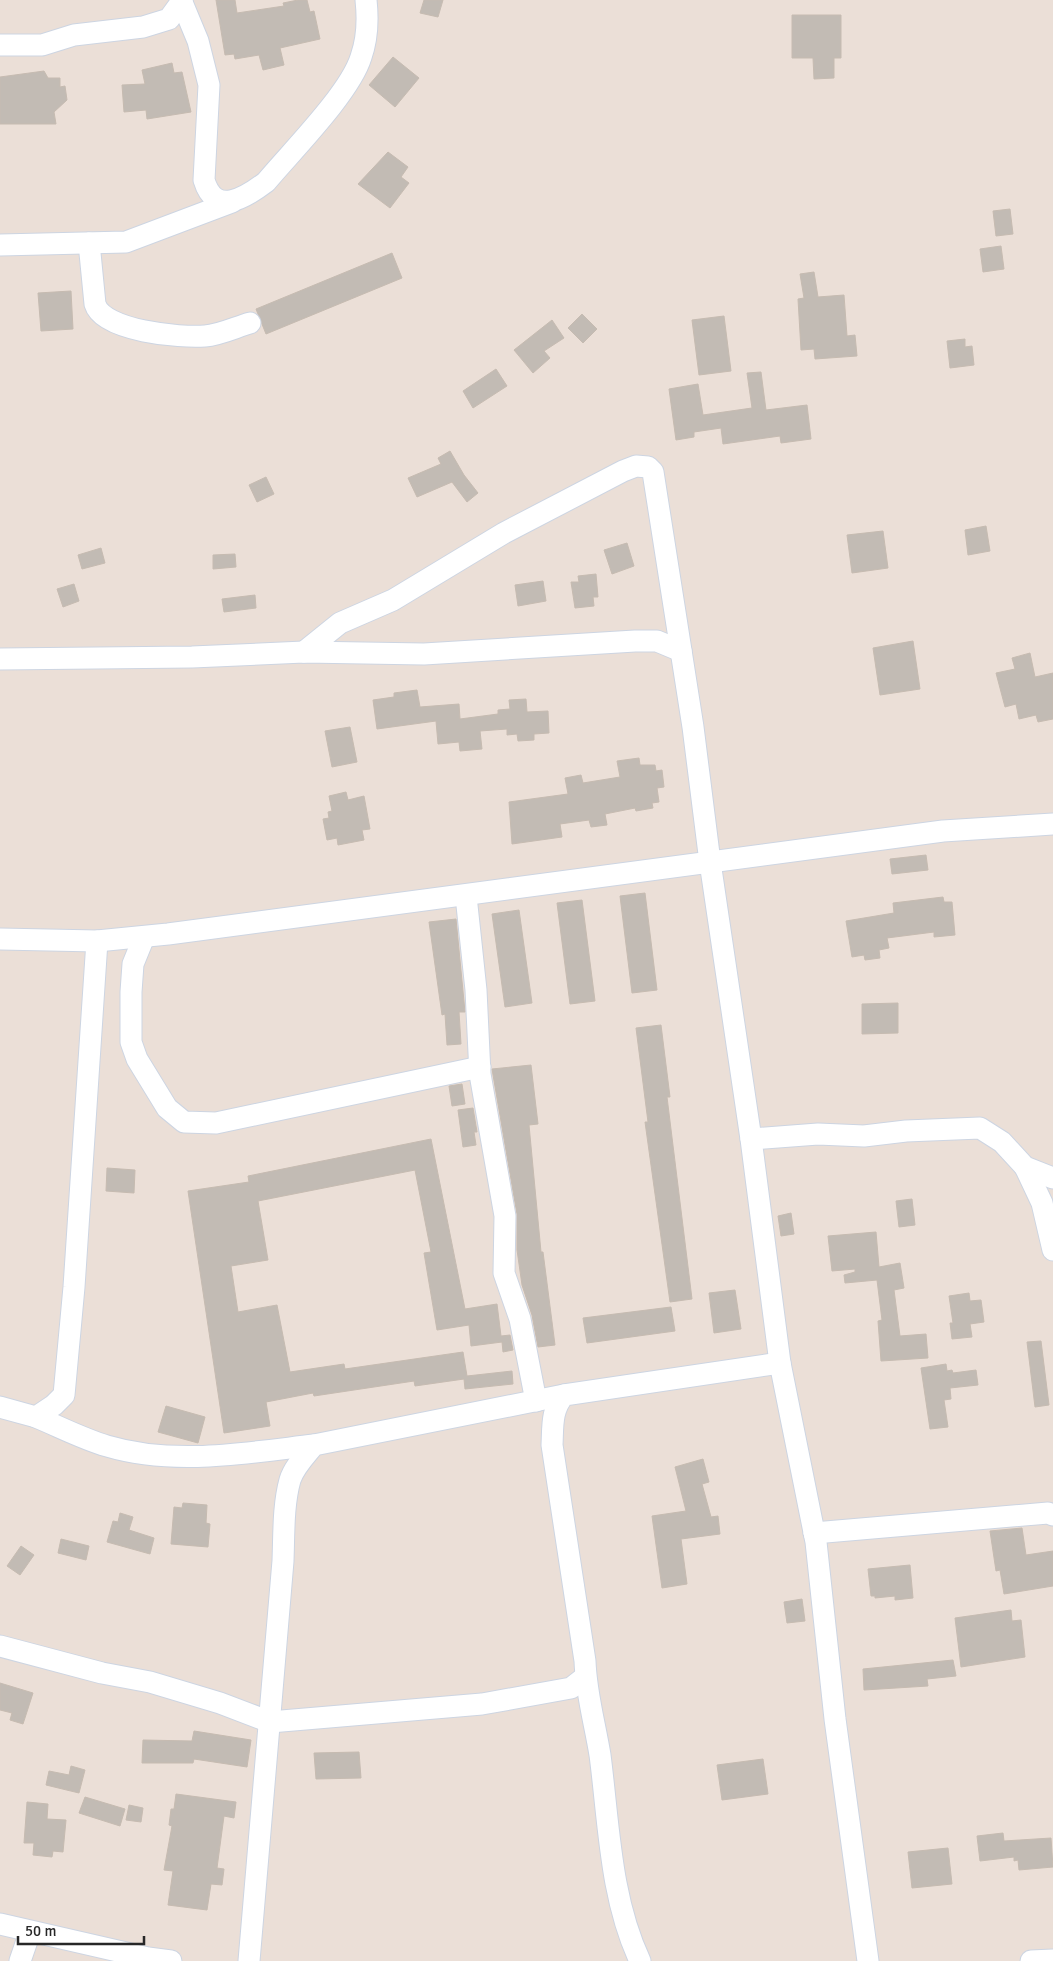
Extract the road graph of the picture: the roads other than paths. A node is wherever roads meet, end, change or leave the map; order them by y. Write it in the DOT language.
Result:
graph roads {
  1 [pos="366,0"];
  2 [pos="181,1"];
  3 [pos="0,45"];
  4 [pos="232,202"];
  5 [pos="89,244"];
  6 [pos="0,245"];
  7 [pos="250,323"];
  8 [pos="681,651"];
  9 [pos="304,652"];
  10 [pos="0,659"];
  11 [pos="1053,824"];
  12 [pos="710,862"];
  13 [pos="466,896"];
  14 [pos="4,935"];
  15 [pos="144,937"];
  16 [pos="97,941"];
  17 [pos="480,1067"];
  18 [pos="751,1139"];
  19 [pos="1025,1167"];
  20 [pos="1053,1178"];
  21 [pos="1053,1250"];
  22 [pos="780,1363"];
  23 [pos="64,1395"];
  24 [pos="564,1395"];
  25 [pos="536,1401"];
  26 [pos="0,1408"];
  27 [pos="36,1417"];
  28 [pos="76,1434"];
  29 [pos="314,1445"];
  30 [pos="1053,1515"];
  31 [pos="814,1533"];
  32 [pos="0,1646"];
  33 [pos="578,1682"];
  34 [pos="270,1722"];
  35 [pos="0,1924"];
  36 [pos="30,1932"];
  37 [pos="1053,1960"];
  38 [pos="20,1961"];
  39 [pos="171,1961"];
  40 [pos="249,1961"];
  41 [pos="640,1961"];
  42 [pos="868,1961"];
  43 [pos="1030,1961"];
  1 -- 4 [label="street"];
  2 -- 3 [label="street"];
  2 -- 4 [label="street"];
  4 -- 5 [label="street"];
  5 -- 6 [label="street"];
  5 -- 7 [label="street"];
  8 -- 9 [label="street"];
  8 -- 9 [label="street"];
  8 -- 12 [label="street"];
  9 -- 10 [label="street"];
  11 -- 12 [label="street"];
  12 -- 13 [label="street"];
  12 -- 18 [label="street"];
  13 -- 15 [label="street"];
  13 -- 17 [label="street"];
  14 -- 16 [label="street"];
  15 -- 16 [label="street"];
  15 -- 17 [label="street"];
  16 -- 23 [label="street"];
  17 -- 25 [label="street"];
  18 -- 19 [label="street"];
  18 -- 22 [label="street"];
  19 -- 20 [label="street"];
  19 -- 21 [label="street"];
  22 -- 24 [label="street"];
  22 -- 31 [label="street"];
  23 -- 27 [label="street"];
  23 -- 28 [label="street"];
  24 -- 25 [label="street"];
  24 -- 33 [label="street"];
  25 -- 29 [label="street"];
  26 -- 27 [label="street"];
  27 -- 28 [label="street"];
  28 -- 29 [label="street"];
  29 -- 34 [label="street"];
  30 -- 31 [label="street"];
  31 -- 42 [label="street"];
  32 -- 34 [label="street"];
  33 -- 34 [label="street"];
  33 -- 41 [label="street"];
  34 -- 40 [label="street"];
  35 -- 36 [label="street"];
  36 -- 38 [label="street"];
  36 -- 39 [label="street"];
  37 -- 43 [label="street"];
}
